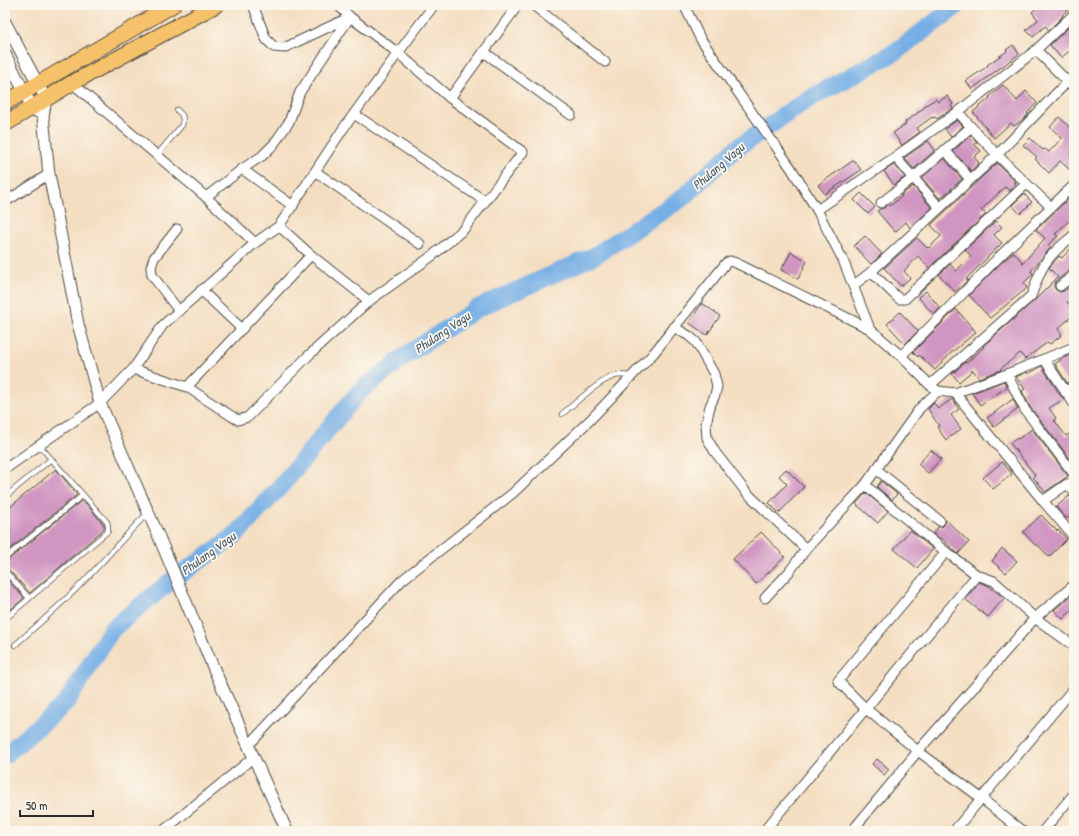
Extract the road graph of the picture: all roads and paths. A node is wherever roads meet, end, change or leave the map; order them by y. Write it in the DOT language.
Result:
graph roads {
  1 [pos="173,5"];
  2 [pos="216,5"];
  3 [pos="253,5"];
  4 [pos="338,5"];
  5 [pos="434,5"];
  6 [pos="518,5"];
  7 [pos="533,5"];
  8 [pos="685,5"];
  9 [pos="1074,14"];
  10 [pos="350,17"];
  11 [pos="5,22"];
  12 [pos="1036,50"];
  13 [pos="484,52"];
  14 [pos="398,53"];
  15 [pos="5,54"];
  16 [pos="605,62"];
  17 [pos="1072,82"];
  18 [pos="72,83"];
  19 [pos="38,84"];
  20 [pos="24,91"];
  21 [pos="450,98"];
  22 [pos="46,99"];
  23 [pos="5,103"];
  24 [pos="176,110"];
  25 [pos="37,112"];
  26 [pos="958,112"];
  27 [pos="354,114"];
  28 [pos="571,115"];
  29 [pos="5,124"];
  30 [pos="971,127"];
  31 [pos="945,150"];
  32 [pos="998,154"];
  33 [pos="157,155"];
  34 [pos="896,157"];
  35 [pos="242,169"];
  36 [pos="316,172"];
  37 [pos="49,174"];
  38 [pos="913,178"];
  39 [pos="970,179"];
  40 [pos="1026,184"];
  41 [pos="1074,185"];
  42 [pos="206,197"];
  43 [pos="485,201"];
  44 [pos="5,202"];
  45 [pos="881,203"];
  46 [pos="292,206"];
  47 [pos="1051,207"];
  48 [pos="940,208"];
  49 [pos="818,210"];
  50 [pos="280,226"];
  51 [pos="177,229"];
  52 [pos="1074,234"];
  53 [pos="255,243"];
  54 [pos="420,244"];
  55 [pos="312,255"];
  56 [pos="871,272"];
  57 [pos="1074,275"];
  58 [pos="854,285"];
  59 [pos="1060,286"];
  60 [pos="201,290"];
  61 [pos="369,301"];
  62 [pos="178,310"];
  63 [pos="674,328"];
  64 [pos="242,329"];
  65 [pos="870,329"];
  66 [pos="1072,350"];
  67 [pos="901,356"];
  68 [pos="1044,359"];
  69 [pos="133,369"];
  70 [pos="1007,374"];
  71 [pos="632,376"];
  72 [pos="187,386"];
  73 [pos="1074,386"];
  74 [pos="934,388"];
  75 [pos="1065,392"];
  76 [pos="955,393"];
  77 [pos="100,402"];
  78 [pos="1074,404"];
  79 [pos="562,414"];
  80 [pos="39,445"];
  81 [pos="51,459"];
  82 [pos="5,469"];
  83 [pos="876,469"];
  84 [pos="1074,474"];
  85 [pos="1070,481"];
  86 [pos="865,484"];
  87 [pos="1074,492"];
  88 [pos="83,495"];
  89 [pos="5,497"];
  90 [pos="1043,501"];
  91 [pos="148,512"];
  92 [pos="940,521"];
  93 [pos="1074,537"];
  94 [pos="806,549"];
  95 [pos="946,552"];
  96 [pos="5,558"];
  97 [pos="5,571"];
  98 [pos="978,574"];
  99 [pos="1074,585"];
  100 [pos="29,598"];
  101 [pos="765,598"];
  102 [pos="1035,618"];
  103 [pos="5,619"];
  104 [pos="15,645"];
  105 [pos="1074,646"];
  106 [pos="1074,688"];
  107 [pos="866,709"];
  108 [pos="249,745"];
  109 [pos="918,751"];
  110 [pos="254,757"];
  111 [pos="1074,794"];
  112 [pos="981,798"];
  113 [pos="163,831"];
  114 [pos="287,831"];
  115 [pos="764,831"];
  116 [pos="852,831"];
  117 [pos="954,831"];
  118 [pos="1022,831"];
  119 [pos="1043,831"];
  1 -- 19 [label="highway"];
  2 -- 18 [label="highway"];
  3 -- 10 [label="street"];
  4 -- 10 [label="street"];
  5 -- 14 [label="street"];
  6 -- 13 [label="street"];
  7 -- 16 [label="street"];
  8 -- 49 [label="street"];
  9 -- 12 [label="street"];
  10 -- 14 [label="street"];
  10 -- 35 [label="street"];
  11 -- 19 [label="street"];
  12 -- 17 [label="street"];
  12 -- 26 [label="street"];
  13 -- 21 [label="street"];
  13 -- 28 [label="street"];
  14 -- 21 [label="street"];
  14 -- 27 [label="street"];
  15 -- 20 [label="street"];
  17 -- 32 [label="street"];
  18 -- 22 [label="highway"];
  18 -- 33 [label="street"];
  19 -- 20 [label="highway"];
  19 -- 22 [label="street"];
  20 -- 23 [label="highway"];
  20 -- 25 [label="street"];
  21 -- 43 [label="street"];
  22 -- 25 [label="highway"];
  24 -- 33 [label="lane"];
  25 -- 29 [label="highway"];
  25 -- 37 [label="street"];
  26 -- 30 [label="street"];
  26 -- 34 [label="street"];
  27 -- 36 [label="street"];
  27 -- 43 [label="street"];
  30 -- 31 [label="street"];
  30 -- 32 [label="street"];
  31 -- 38 [label="street"];
  31 -- 39 [label="street"];
  32 -- 39 [label="street"];
  32 -- 40 [label="street"];
  33 -- 42 [label="street"];
  34 -- 38 [label="street"];
  34 -- 49 [label="street"];
  35 -- 42 [label="street"];
  35 -- 46 [label="street"];
  36 -- 46 [label="street"];
  36 -- 54 [label="street"];
  37 -- 44 [label="street"];
  37 -- 77 [label="street"];
  38 -- 45 [label="street"];
  38 -- 48 [label="street"];
  39 -- 48 [label="street"];
  40 -- 47 [label="street"];
  40 -- 56 [label="street"];
  41 -- 47 [label="street"];
  42 -- 53 [label="street"];
  43 -- 61 [label="street"];
  46 -- 50 [label="street"];
  47 -- 67 [label="street"];
  48 -- 56 [label="street"];
  49 -- 58 [label="street"];
  50 -- 53 [label="street"];
  50 -- 55 [label="street"];
  51 -- 62 [label="street"];
  52 -- 74 [label="street"];
  53 -- 60 [label="street"];
  55 -- 61 [label="street"];
  55 -- 64 [label="street"];
  56 -- 58 [label="street"];
  57 -- 59 [label="street"];
  58 -- 65 [label="street"];
  60 -- 62 [label="street"];
  60 -- 64 [label="street"];
  61 -- 72 [label="street"];
  62 -- 69 [label="street"];
  63 -- 65 [label="street"];
  63 -- 71 [label="street"];
  63 -- 94 [label="street"];
  64 -- 72 [label="street"];
  65 -- 67 [label="street"];
  66 -- 68 [label="street"];
  67 -- 74 [label="street"];
  68 -- 70 [label="street"];
  68 -- 75 [label="street"];
  69 -- 72 [label="street"];
  69 -- 77 [label="street"];
  70 -- 76 [label="street"];
  70 -- 84 [label="street"];
  71 -- 79 [label="lane"];
  71 -- 108 [label="street"];
  73 -- 75 [label="street"];
  74 -- 76 [label="street"];
  74 -- 83 [label="street"];
  75 -- 78 [label="street"];
  76 -- 90 [label="street"];
  77 -- 80 [label="street"];
  77 -- 91 [label="street"];
  80 -- 81 [label="lane"];
  80 -- 82 [label="street"];
  81 -- 88 [label="lane"];
  81 -- 89 [label="lane"];
  83 -- 86 [label="street"];
  83 -- 92 [label="street"];
  85 -- 87 [label="street"];
  85 -- 90 [label="street"];
  86 -- 94 [label="street"];
  86 -- 95 [label="street"];
  88 -- 96 [label="lane"];
  88 -- 100 [label="lane"];
  90 -- 93 [label="street"];
  91 -- 104 [label="lane"];
  91 -- 108 [label="street"];
  94 -- 101 [label="street"];
  95 -- 98 [label="street"];
  95 -- 107 [label="street"];
  97 -- 100 [label="lane"];
  98 -- 102 [label="street"];
  98 -- 107 [label="street"];
  99 -- 102 [label="street"];
  100 -- 103 [label="lane"];
  102 -- 105 [label="street"];
  102 -- 109 [label="street"];
  106 -- 112 [label="street"];
  107 -- 109 [label="street"];
  107 -- 115 [label="street"];
  108 -- 110 [label="street"];
  109 -- 112 [label="street"];
  109 -- 116 [label="street"];
  110 -- 113 [label="street"];
  110 -- 114 [label="street"];
  111 -- 119 [label="street"];
  112 -- 117 [label="street"];
  112 -- 118 [label="street"];
}
